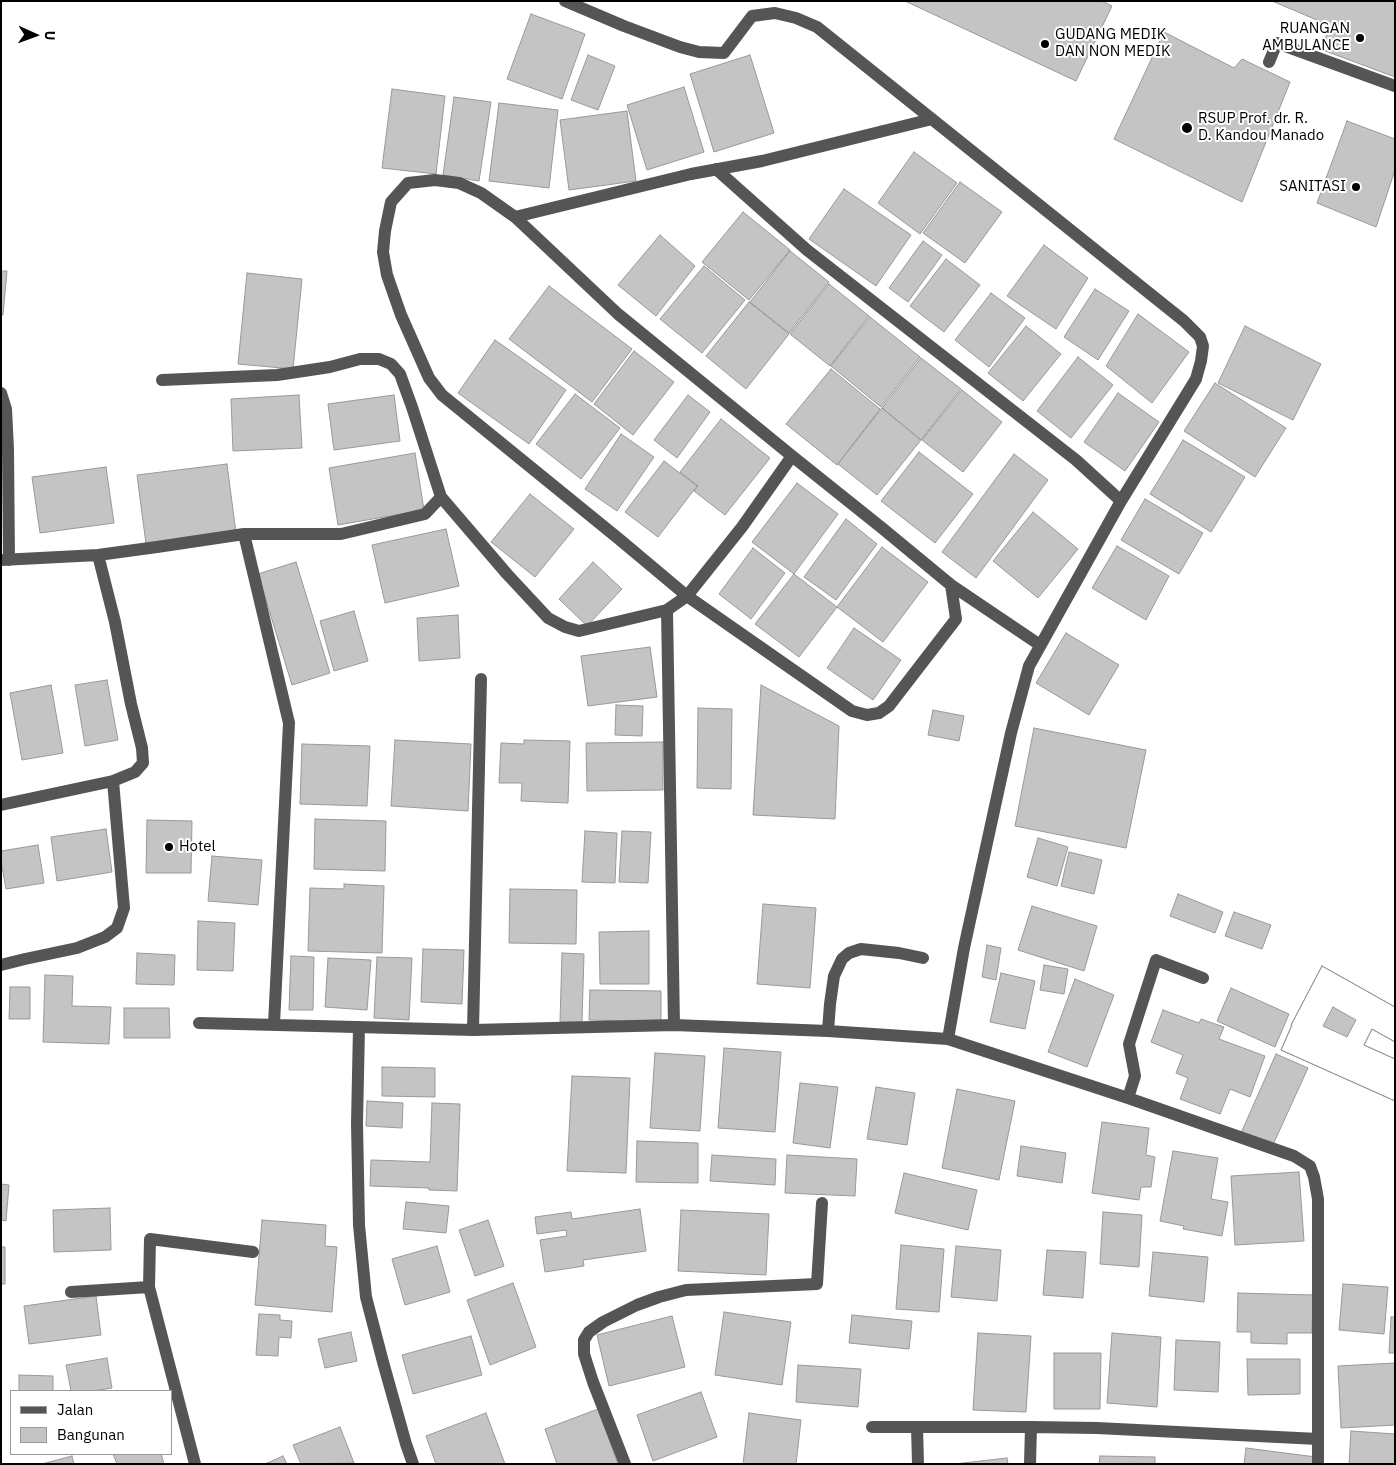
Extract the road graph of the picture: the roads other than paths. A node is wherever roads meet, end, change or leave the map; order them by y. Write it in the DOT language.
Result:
graph roads {
  1 [pos="566,1"];
  2 [pos="1269,62"];
  3 [pos="1395,86"];
  4 [pos="932,119"];
  5 [pos="716,169"];
  6 [pos="514,218"];
  7 [pos="162,380"];
  8 [pos="1,393"];
  9 [pos="792,456"];
  10 [pos="442,497"];
  11 [pos="1121,501"];
  12 [pos="244,534"];
  13 [pos="98,554"];
  14 [pos="5,560"];
  15 [pos="951,585"];
  16 [pos="687,596"];
  17 [pos="667,610"];
  18 [pos="1040,645"];
  19 [pos="481,679"];
  20 [pos="113,781"];
  21 [pos="1,805"];
  22 [pos="923,958"];
  23 [pos="1,965"];
  24 [pos="1203,978"];
  25 [pos="199,1023"];
  26 [pos="274,1024"];
  27 [pos="674,1025"];
  28 [pos="359,1027"];
  29 [pos="472,1030"];
  30 [pos="828,1031"];
  31 [pos="948,1039"];
  32 [pos="1128,1098"];
  33 [pos="822,1203"];
  34 [pos="253,1252"];
  35 [pos="149,1287"];
  36 [pos="72,1292"];
  37 [pos="872,1427"];
  38 [pos="1031,1427"];
  39 [pos="917,1428"];
  40 [pos="1318,1439"];
  41 [pos="195,1464"];
  42 [pos="414,1464"];
  43 [pos="625,1464"];
  44 [pos="918,1464"];
  45 [pos="1030,1464"];
  46 [pos="1318,1464"];
  1 -- 4 [label="street"];
  2 -- 3 [label="street"];
  4 -- 5 [label="street"];
  4 -- 11 [label="street"];
  5 -- 6 [label="street"];
  5 -- 11 [label="street"];
  6 -- 9 [label="street"];
  6 -- 16 [label="street"];
  7 -- 10 [label="street"];
  8 -- 14 [label="street"];
  9 -- 15 [label="street"];
  9 -- 16 [label="street"];
  10 -- 12 [label="street"];
  10 -- 17 [label="street"];
  11 -- 18 [label="street"];
  12 -- 13 [label="street"];
  12 -- 26 [label="street"];
  13 -- 14 [label="street"];
  13 -- 20 [label="street"];
  15 -- 16 [label="street"];
  15 -- 18 [label="street"];
  16 -- 17 [label="street"];
  17 -- 27 [label="street"];
  18 -- 31 [label="street"];
  19 -- 29 [label="street"];
  20 -- 21 [label="street"];
  20 -- 23 [label="street"];
  22 -- 30 [label="street"];
  24 -- 32 [label="street"];
  25 -- 26 [label="street"];
  26 -- 28 [label="street"];
  27 -- 29 [label="street"];
  27 -- 30 [label="street"];
  28 -- 29 [label="street"];
  28 -- 42 [label="street"];
  30 -- 31 [label="street"];
  31 -- 32 [label="street"];
  32 -- 40 [label="street"];
  33 -- 43 [label="street"];
  34 -- 35 [label="street"];
  35 -- 36 [label="street"];
  35 -- 41 [label="street"];
  37 -- 39 [label="street"];
  38 -- 39 [label="street"];
  38 -- 40 [label="street"];
  38 -- 45 [label="street"];
  39 -- 44 [label="street"];
  40 -- 46 [label="street"];
}
